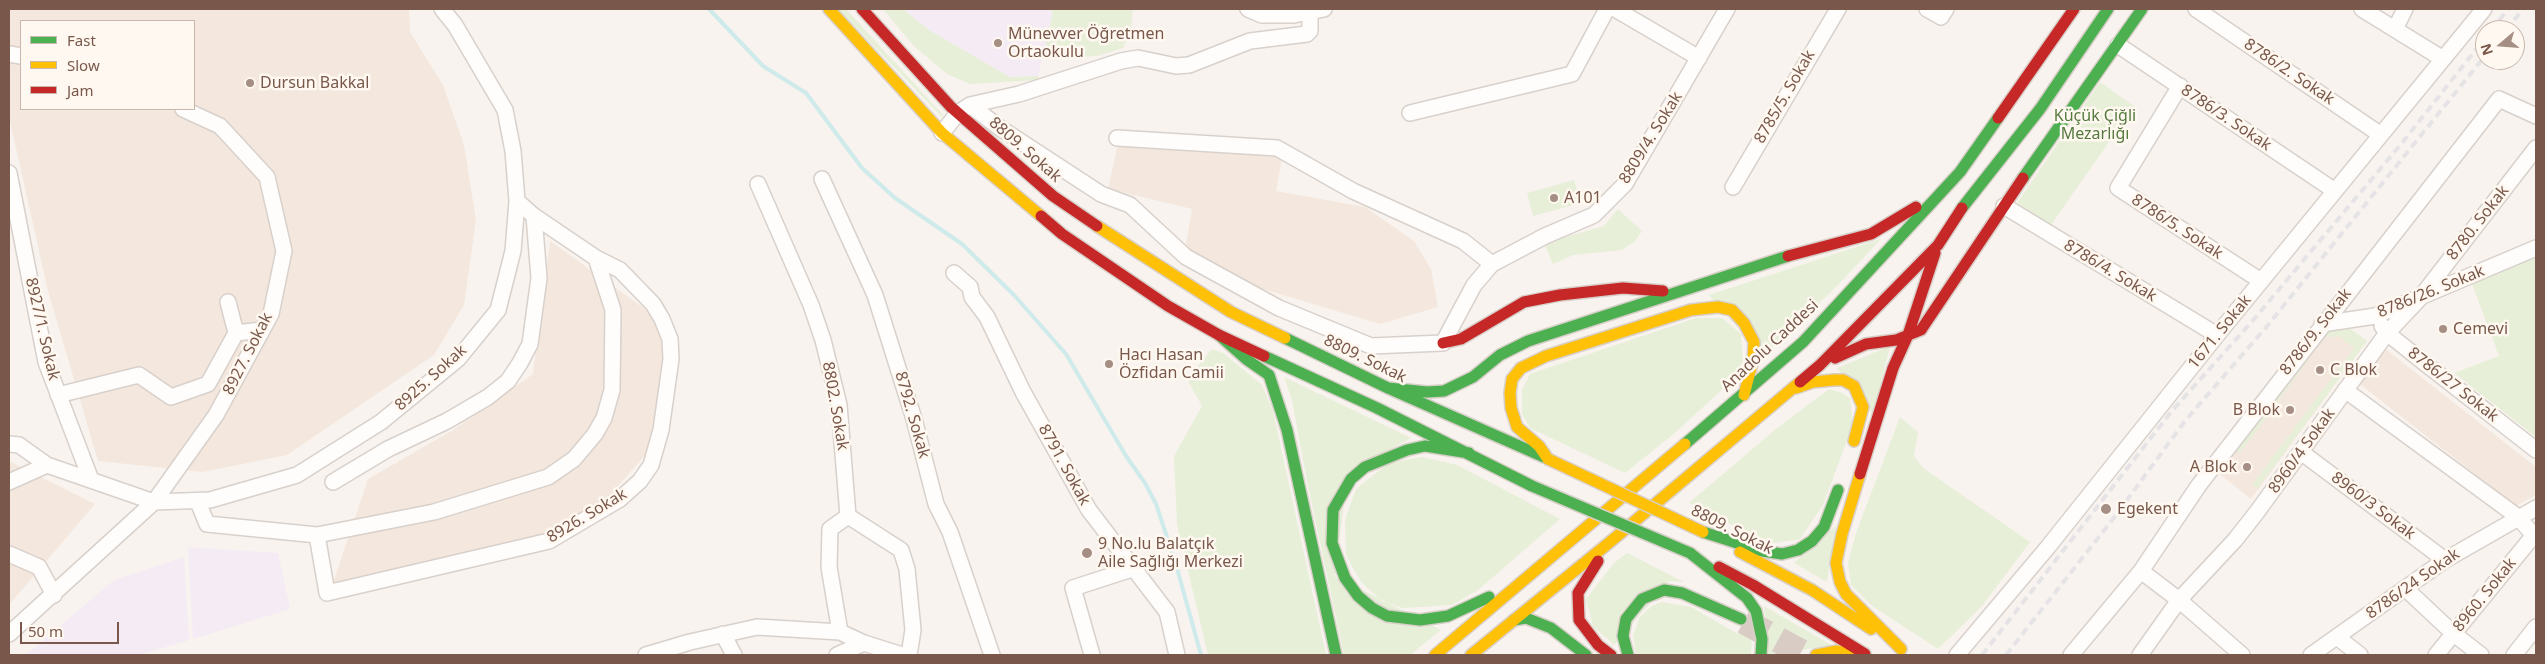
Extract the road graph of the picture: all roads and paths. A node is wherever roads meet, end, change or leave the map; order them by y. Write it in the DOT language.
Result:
graph roads {
  1 [pos="442,9"];
  2 [pos="829,9"];
  3 [pos="862,9"];
  4 [pos="1248,9"];
  5 [pos="1607,9"];
  6 [pos="1615,9"];
  7 [pos="1727,9"];
  8 [pos="1838,9"];
  9 [pos="1926,9"];
  10 [pos="1946,9"];
  11 [pos="2074,9"];
  12 [pos="2108,9"];
  13 [pos="2142,9"];
  14 [pos="2196,9"];
  15 [pos="2362,9"];
  16 [pos="2405,9"];
  17 [pos="2484,9"];
  18 [pos="1317,11"];
  19 [pos="2395,29"];
  20 [pos="2118,45"];
  21 [pos="1699,58"];
  22 [pos="2443,59"];
  23 [pos="2180,86"];
  24 [pos="964,109"];
  25 [pos="185,110"];
  26 [pos="1410,113"];
  27 [pos="2536,116"];
  28 [pos="942,133"];
  29 [pos="2381,135"];
  30 [pos="1117,138"];
  31 [pos="2536,148"];
  32 [pos="1960,172"];
  33 [pos="822,179"];
  34 [pos="10,182"];
  35 [pos="758,184"];
  36 [pos="1733,187"];
  37 [pos="2335,191"];
  38 [pos="517,201"];
  39 [pos="2004,206"];
  40 [pos="534,216"];
  41 [pos="1938,245"];
  42 [pos="2536,248"];
  43 [pos="596,258"];
  44 [pos="1492,264"];
  45 [pos="954,273"];
  46 [pos="2261,281"];
  47 [pos="1679,292"];
  48 [pos="2420,298"];
  49 [pos="228,302"];
  50 [pos="2374,316"];
  51 [pos="2322,324"];
  52 [pos="262,330"];
  53 [pos="236,333"];
  54 [pos="2387,333"];
  55 [pos="1219,335"];
  56 [pos="1908,335"];
  57 [pos="2217,335"];
  58 [pos="1443,343"];
  59 [pos="1820,365"];
  60 [pos="1388,388"];
  61 [pos="1793,389"];
  62 [pos="2345,390"];
  63 [pos="58,395"];
  64 [pos="1744,395"];
  65 [pos="9,444"];
  66 [pos="1851,450"];
  67 [pos="2536,450"];
  68 [pos="2300,452"];
  69 [pos="1468,453"];
  70 [pos="1548,459"];
  71 [pos="47,465"];
  72 [pos="1843,476"];
  73 [pos="91,480"];
  74 [pos="9,482"];
  75 [pos="333,482"];
  76 [pos="154,502"];
  77 [pos="198,502"];
  78 [pos="2536,508"];
  79 [pos="848,516"];
  80 [pos="2518,517"];
  81 [pos="1704,532"];
  82 [pos="317,535"];
  83 [pos="2535,536"];
  84 [pos="1610,542"];
  85 [pos="1690,552"];
  86 [pos="9,554"];
  87 [pos="2445,560"];
  88 [pos="1135,568"];
  89 [pos="2140,571"];
  90 [pos="1517,585"];
  91 [pos="2406,589"];
  92 [pos="54,595"];
  93 [pos="2179,600"];
  94 [pos="1741,619"];
  95 [pos="1514,620"];
  96 [pos="2536,627"];
  97 [pos="840,632"];
  98 [pos="9,634"];
  99 [pos="723,634"];
  100 [pos="2454,634"];
  101 [pos="2337,637"];
  102 [pos="864,644"];
  103 [pos="2226,650"];
  104 [pos="1906,652"];
  105 [pos="1480,653"];
  106 [pos="646,655"];
  107 [pos="734,655"];
  108 [pos="837,655"];
  109 [pos="902,655"];
  110 [pos="909,655"];
  111 [pos="992,655"];
  112 [pos="1092,655"];
  113 [pos="1177,655"];
  114 [pos="1336,655"];
  115 [pos="1435,655"];
  116 [pos="1586,655"];
  117 [pos="1611,655"];
  118 [pos="1628,655"];
  119 [pos="1761,655"];
  120 [pos="1816,655"];
  121 [pos="1856,655"];
  122 [pos="1867,655"];
  123 [pos="1957,655"];
  124 [pos="2070,655"];
  125 [pos="2140,655"];
  126 [pos="2242,655"];
  127 [pos="2311,655"];
  128 [pos="2358,655"];
  129 [pos="2436,655"];
  130 [pos="2481,655"];
  131 [pos="2514,655"];
  1 -- 38 [label="street, 8925. Sokak"];
  2 -- 28 [label="main road"];
  3 -- 24 [label="main road, 8809. Sokak"];
  4 -- 18 [label="street"];
  5 -- 26 [label="street"];
  6 -- 21 [label="street"];
  7 -- 21 [label="street, 8809/4. Sokak"];
  8 -- 36 [label="street, 8785/5. Sokak"];
  9 -- 10 [label="street"];
  11 -- 32 [label="main road, Anadolu Caddesi"];
  12 -- 41 [label="main road"];
  13 -- 20 [label="main road"];
  14 -- 29 [label="street, 8786/2. Sokak"];
  15 -- 19 [label="street"];
  16 -- 19 [label="street"];
  17 -- 22 [label="street, 1671. Sokak"];
  18 -- 24 [label="street"];
  19 -- 22 [label="street"];
  20 -- 23 [label="street, 8786/3. Sokak"];
  20 -- 39 [label="main road"];
  21 -- 44 [label="street, 8809/4. Sokak"];
  22 -- 29 [label="street, 1671. Sokak"];
  23 -- 37 [label="street, 8786/3. Sokak"];
  23 -- 46 [label="street, 8786/5. Sokak"];
  24 -- 28 [label="street"];
  24 -- 58 [label="street"];
  24 -- 60 [label="main road, 8809. Sokak"];
  25 -- 52 [label="street, 8927. Sokak"];
  27 -- 51 [label="street, 8786/9. Sokak"];
  28 -- 55 [label="main road"];
  29 -- 37 [label="street, 1671. Sokak"];
  30 -- 44 [label="street"];
  31 -- 48 [label="street, 8780. Sokak"];
  32 -- 47 [label="main road"];
  32 -- 64 [label="main road, Anadolu Caddesi"];
  33 -- 111 [label="street, 8792. Sokak"];
  34 -- 63 [label="street, 8927/1. Sokak"];
  35 -- 79 [label="street, 8802. Sokak"];
  37 -- 46 [label="street, 1671. Sokak"];
  38 -- 40 [label="street, 8926. Sokak"];
  38 -- 77 [label="street, 8925. Sokak"];
  39 -- 56 [label="main road"];
  39 -- 57 [label="street, 8786/4. Sokak"];
  40 -- 43 [label="street, 8926. Sokak"];
  40 -- 75 [label="street"];
  41 -- 56 [label="main road"];
  41 -- 59 [label="main road"];
  42 -- 48 [label="street, 8786/26. Sokak"];
  43 -- 82 [label="street"];
  43 -- 82 [label="street, 8926. Sokak"];
  44 -- 58 [label="street"];
  45 -- 88 [label="street, 8791. Sokak"];
  46 -- 57 [label="street, 1671. Sokak"];
  47 -- 58 [label="main road"];
  47 -- 60 [label="main road"];
  48 -- 50 [label="street, 8786/26. Sokak"];
  48 -- 54 [label="street, 8960/4 Sokak"];
  49 -- 53 [label="street"];
  50 -- 51 [label="street, 8786/26. Sokak"];
  50 -- 54 [label="street, 8786/27 Sokak"];
  51 -- 89 [label="street, 8786/9. Sokak"];
  52 -- 53 [label="street"];
  52 -- 76 [label="street, 8927. Sokak"];
  53 -- 63 [label="street"];
  54 -- 62 [label="street, 8960/4 Sokak"];
  54 -- 67 [label="street, 8786/27 Sokak"];
  55 -- 69 [label="main road"];
  55 -- 114 [label="main road"];
  56 -- 59 [label="main road"];
  56 -- 104 [label="main road"];
  57 -- 123 [label="street, 1671. Sokak"];
  59 -- 61 [label="main road"];
  60 -- 70 [label="main road, 8809. Sokak"];
  61 -- 66 [label="main road"];
  61 -- 84 [label="main road"];
  62 -- 68 [label="street, 8960/4 Sokak"];
  62 -- 80 [label="street"];
  63 -- 73 [label="street, 8927/1. Sokak"];
  64 -- 70 [label="main road"];
  64 -- 90 [label="main road, Anadolu Caddesi"];
  65 -- 71 [label="street"];
  68 -- 87 [label="street, 8960/3 Sokak"];
  68 -- 93 [label="street, 8960/4 Sokak"];
  69 -- 85 [label="main road, bridge"];
  69 -- 90 [label="main road"];
  70 -- 81 [label="main road, 8809. Sokak, bridge"];
  71 -- 73 [label="street"];
  71 -- 74 [label="street"];
  72 -- 81 [label="main road"];
  73 -- 76 [label="street"];
  76 -- 77 [label="street"];
  76 -- 92 [label="street, 8927. Sokak"];
  77 -- 82 [label="street"];
  78 -- 80 [label="street"];
  79 -- 97 [label="street"];
  79 -- 110 [label="street"];
  80 -- 83 [label="street"];
  80 -- 87 [label="street, 8786/24 Sokak"];
  81 -- 104 [label="main road, 8809. Sokak"];
  83 -- 100 [label="street, 8960. Sokak"];
  84 -- 95 [label="main road"];
  84 -- 117 [label="main road"];
  85 -- 119 [label="main road"];
  85 -- 122 [label="main road"];
  86 -- 92 [label="street"];
  87 -- 91 [label="street, 8786/24 Sokak"];
  88 -- 112 [label="street"];
  88 -- 113 [label="street, 8791. Sokak"];
  89 -- 93 [label="street"];
  89 -- 124 [label="street, 8786/9. Sokak"];
  90 -- 115 [label="main road, Anadolu Caddesi"];
  91 -- 100 [label="street"];
  91 -- 101 [label="street, 8786/24 Sokak"];
  92 -- 98 [label="street, 8927. Sokak"];
  93 -- 103 [label="street"];
  93 -- 125 [label="street, 8960/4 Sokak"];
  94 -- 118 [label="main road"];
  95 -- 105 [label="main road"];
  95 -- 116 [label="main road"];
  96 -- 131 [label="street"];
  97 -- 99 [label="street"];
  97 -- 102 [label="street"];
  99 -- 106 [label="street"];
  99 -- 107 [label="street"];
  100 -- 129 [label="street, 8960. Sokak"];
  100 -- 130 [label="street"];
  101 -- 127 [label="street, 8786/24 Sokak"];
  101 -- 128 [label="street"];
  102 -- 108 [label="street"];
  102 -- 109 [label="street"];
  103 -- 126 [label="street"];
  120 -- 121 [label="main road"];
}
